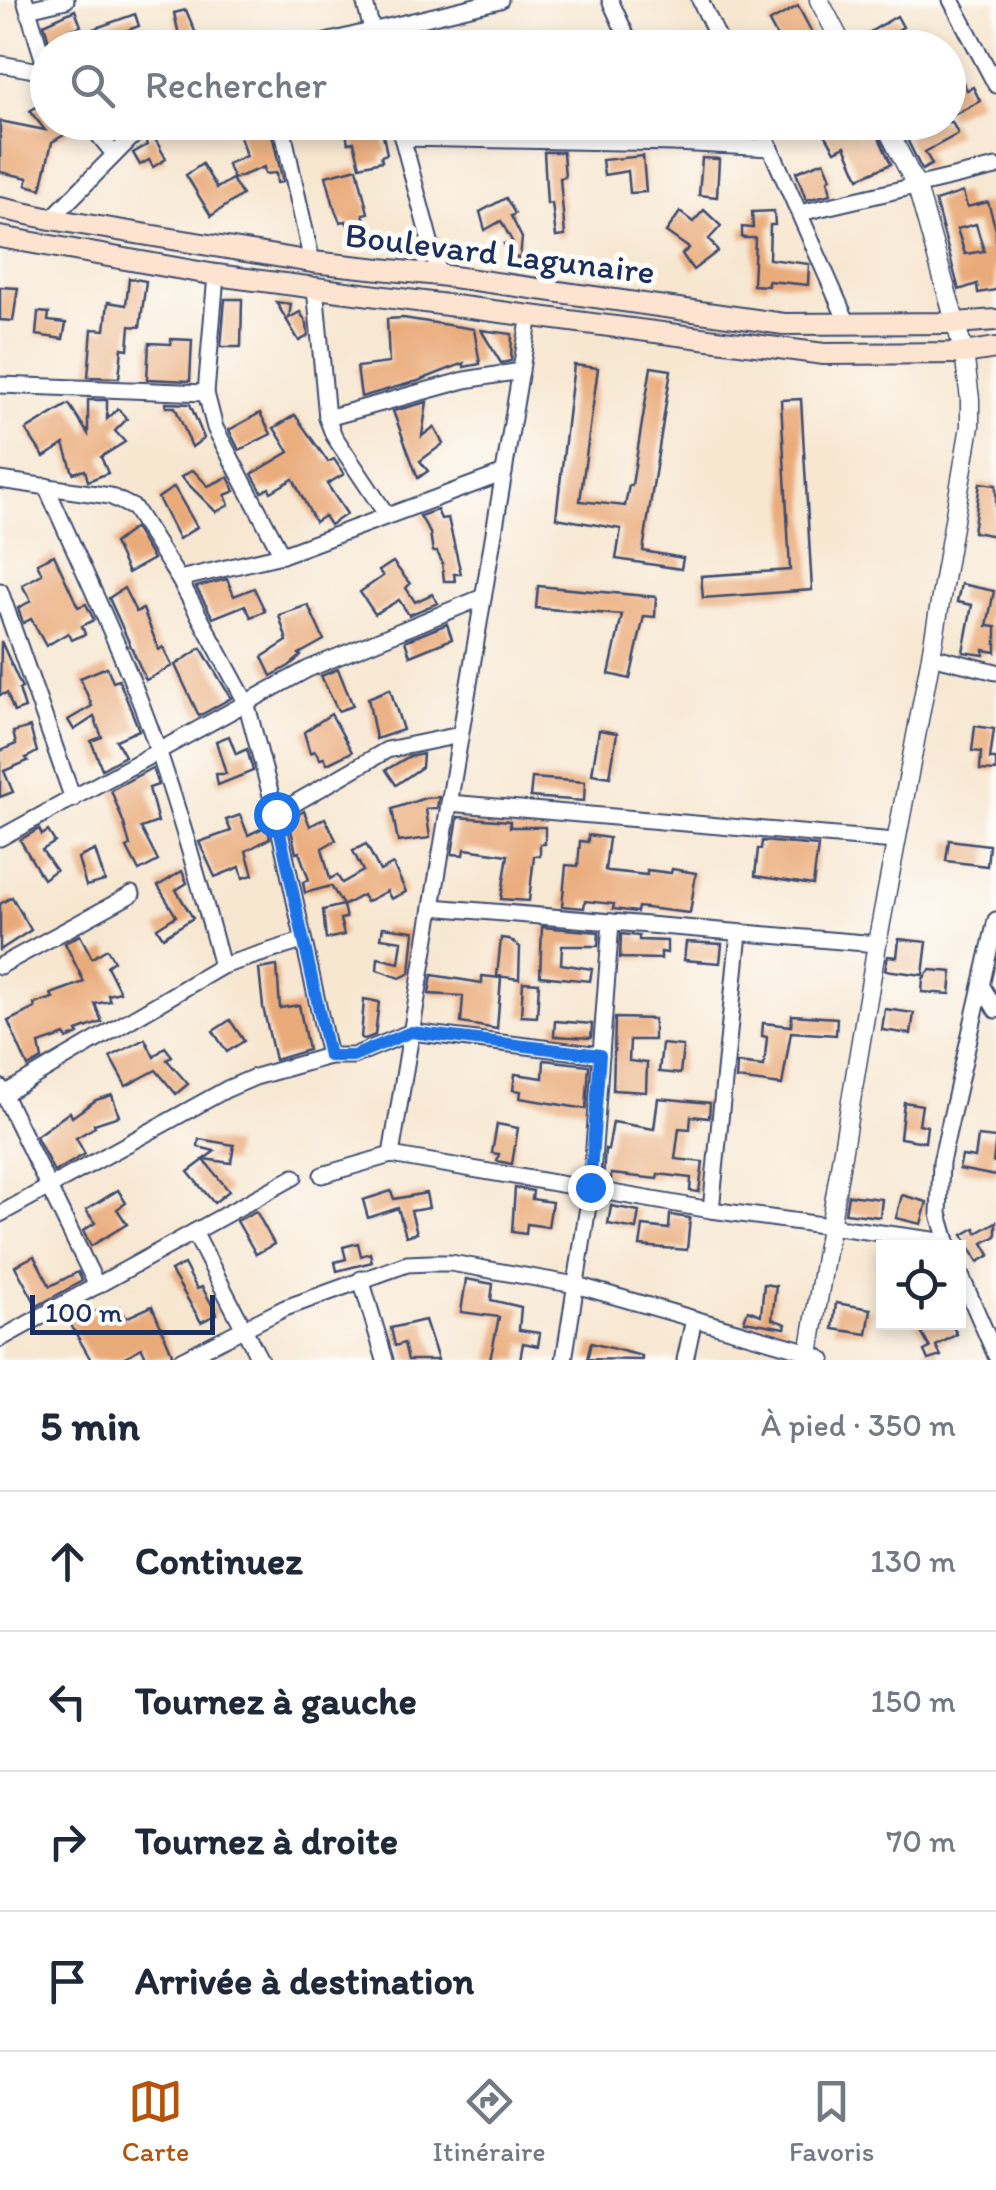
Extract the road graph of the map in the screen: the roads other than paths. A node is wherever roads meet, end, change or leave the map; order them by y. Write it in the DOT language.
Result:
graph roads {
  1 [pos="66,0"];
  2 [pos="364,0"];
  3 [pos="500,0"];
  4 [pos="610,0"];
  5 [pos="700,0"];
  6 [pos="819,0"];
  7 [pos="951,0"];
  8 [pos="27,5"];
  9 [pos="34,30"];
  10 [pos="372,30"];
  11 [pos="404,30"];
  12 [pos="624,30"];
  13 [pos="714,30"];
  14 [pos="835,30"];
  15 [pos="0,64"];
  16 [pos="30,70"];
  17 [pos="996,85"];
  18 [pos="103,140"];
  19 [pos="128,140"];
  20 [pos="285,140"];
  21 [pos="403,140"];
  22 [pos="612,140"];
  23 [pos="675,140"];
  24 [pos="767,140"];
  25 [pos="893,140"];
  26 [pos="676,143"];
  27 [pos="771,148"];
  28 [pos="114,154"];
  29 [pos="996,167"];
  30 [pos="917,187"];
  31 [pos="0,208"];
  32 [pos="800,212"];
  33 [pos="51,219"];
  34 [pos="0,237"];
  35 [pos="312,262"];
  36 [pos="216,275"];
  37 [pos="440,275"];
  38 [pos="314,288"];
  39 [pos="530,315"];
  40 [pos="996,320"];
  41 [pos="956,323"];
  42 [pos="848,324"];
  43 [pos="996,348"];
  44 [pos="964,353"];
  45 [pos="521,372"];
  46 [pos="0,385"];
  47 [pos="206,393"];
  48 [pos="327,418"];
  49 [pos="504,472"];
  50 [pos="0,480"];
  51 [pos="46,486"];
  52 [pos="386,514"];
  53 [pos="282,555"];
  54 [pos="179,579"];
  55 [pos="0,592"];
  56 [pos="483,597"];
  57 [pos="931,656"];
  58 [pos="996,672"];
  59 [pos="246,702"];
  60 [pos="460,735"];
  61 [pos="158,751"];
  62 [pos="73,799"];
  63 [pos="449,803"];
  64 [pos="276,814"];
  65 [pos="0,838"];
  66 [pos="895,841"];
  67 [pos="132,894"];
  68 [pos="432,907"];
  69 [pos="996,920"];
  70 [pos="610,922"];
  71 [pos="740,933"];
  72 [pos="302,941"];
  73 [pos="877,944"];
  74 [pos="0,966"];
  75 [pos="222,966"];
  76 [pos="983,988"];
  77 [pos="996,1010"];
  78 [pos="411,1032"];
  79 [pos="600,1055"];
  80 [pos="329,1056"];
  81 [pos="2,1091"];
  82 [pos="391,1155"];
  83 [pos="322,1174"];
  84 [pos="294,1177"];
  85 [pos="50,1187"];
  86 [pos="590,1187"];
  87 [pos="711,1210"];
  88 [pos="0,1214"];
  89 [pos="829,1228"];
  90 [pos="194,1232"];
  91 [pos="913,1240"];
  92 [pos="946,1240"];
  93 [pos="361,1279"];
  94 [pos="576,1285"];
  95 [pos="96,1286"];
  96 [pos="966,1287"];
  97 [pos="694,1319"];
  98 [pos="243,1327"];
  99 [pos="0,1339"];
  100 [pos="996,1356"];
  101 [pos="813,1357"];
  102 [pos="181,1360"];
  103 [pos="260,1360"];
  104 [pos="385,1360"];
  105 [pos="564,1360"];
  106 [pos="685,1360"];
  1 -- 8 [label="street"];
  2 -- 10 [label="street"];
  3 -- 11 [label="street"];
  4 -- 12 [label="street"];
  5 -- 13 [label="street"];
  6 -- 14 [label="street"];
  7 -- 17 [label="street"];
  8 -- 9 [label="street"];
  15 -- 16 [label="street"];
  18 -- 28 [label="street"];
  19 -- 28 [label="street"];
  20 -- 35 [label="street"];
  21 -- 37 [label="street"];
  22 -- 26 [label="street"];
  23 -- 26 [label="street"];
  24 -- 27 [label="street"];
  25 -- 30 [label="street"];
  26 -- 27 [label="street"];
  27 -- 32 [label="street"];
  28 -- 33 [label="street"];
  29 -- 30 [label="street"];
  30 -- 32 [label="street"];
  30 -- 41 [label="street"];
  31 -- 33 [label="main road, Boulevard Lagunaire"];
  32 -- 42 [label="street"];
  33 -- 35 [label="main road, Boulevard Lagunaire"];
  34 -- 36 [label="main road, Boulevard Lagunaire"];
  35 -- 37 [label="main road, Boulevard Lagunaire"];
  36 -- 38 [label="main road, Boulevard Lagunaire"];
  36 -- 47 [label="street"];
  37 -- 42 [label="main road, Boulevard Lagunaire"];
  38 -- 39 [label="main road, Boulevard Lagunaire"];
  38 -- 48 [label="street"];
  39 -- 44 [label="main road, Boulevard Lagunaire"];
  39 -- 45 [label="street"];
  40 -- 41 [label="main road, Boulevard Lagunaire"];
  41 -- 42 [label="main road, Boulevard Lagunaire"];
  41 -- 44 [label="street"];
  43 -- 44 [label="main road, Boulevard Lagunaire"];
  44 -- 57 [label="street"];
  45 -- 48 [label="street"];
  45 -- 49 [label="street"];
  46 -- 47 [label="street"];
  47 -- 53 [label="street"];
  48 -- 52 [label="street"];
  49 -- 52 [label="street"];
  49 -- 56 [label="street"];
  50 -- 51 [label="street"];
  51 -- 54 [label="street"];
  51 -- 61 [label="street"];
  52 -- 53 [label="street"];
  53 -- 54 [label="street"];
  54 -- 59 [label="street"];
  55 -- 62 [label="street"];
  56 -- 59 [label="street"];
  56 -- 60 [label="street"];
  57 -- 58 [label="street"];
  57 -- 66 [label="street"];
  59 -- 61 [label="street"];
  59 -- 64 [label="street"];
  60 -- 63 [label="street"];
  60 -- 64 [label="street"];
  61 -- 62 [label="street"];
  61 -- 75 [label="street"];
  62 -- 65 [label="street"];
  63 -- 66 [label="street"];
  63 -- 68 [label="street"];
  64 -- 72 [label="street"];
  66 -- 73 [label="street"];
  67 -- 74 [label="street"];
  68 -- 70 [label="street"];
  68 -- 78 [label="street"];
  69 -- 76 [label="street"];
  70 -- 71 [label="street"];
  70 -- 79 [label="street"];
  71 -- 73 [label="street"];
  71 -- 87 [label="street"];
  72 -- 75 [label="street"];
  72 -- 80 [label="street"];
  73 -- 89 [label="street"];
  75 -- 81 [label="street"];
  76 -- 77 [label="street"];
  76 -- 92 [label="street"];
  78 -- 79 [label="street"];
  78 -- 80 [label="street"];
  78 -- 82 [label="street"];
  79 -- 86 [label="street"];
  80 -- 85 [label="street"];
  81 -- 85 [label="street"];
  82 -- 83 [label="street"];
  82 -- 86 [label="street"];
  84 -- 90 [label="street"];
  85 -- 88 [label="street"];
  85 -- 95 [label="street"];
  86 -- 87 [label="street"];
  86 -- 94 [label="street"];
  87 -- 89 [label="street"];
  89 -- 91 [label="street"];
  89 -- 101 [label="street"];
  90 -- 95 [label="street"];
  90 -- 98 [label="street"];
  93 -- 94 [label="street"];
  93 -- 98 [label="street"];
  93 -- 104 [label="street"];
  94 -- 97 [label="street"];
  94 -- 105 [label="street"];
  95 -- 99 [label="street"];
  96 -- 100 [label="street"];
  97 -- 101 [label="street"];
  97 -- 106 [label="street"];
  98 -- 102 [label="street"];
  98 -- 103 [label="street"];
}
